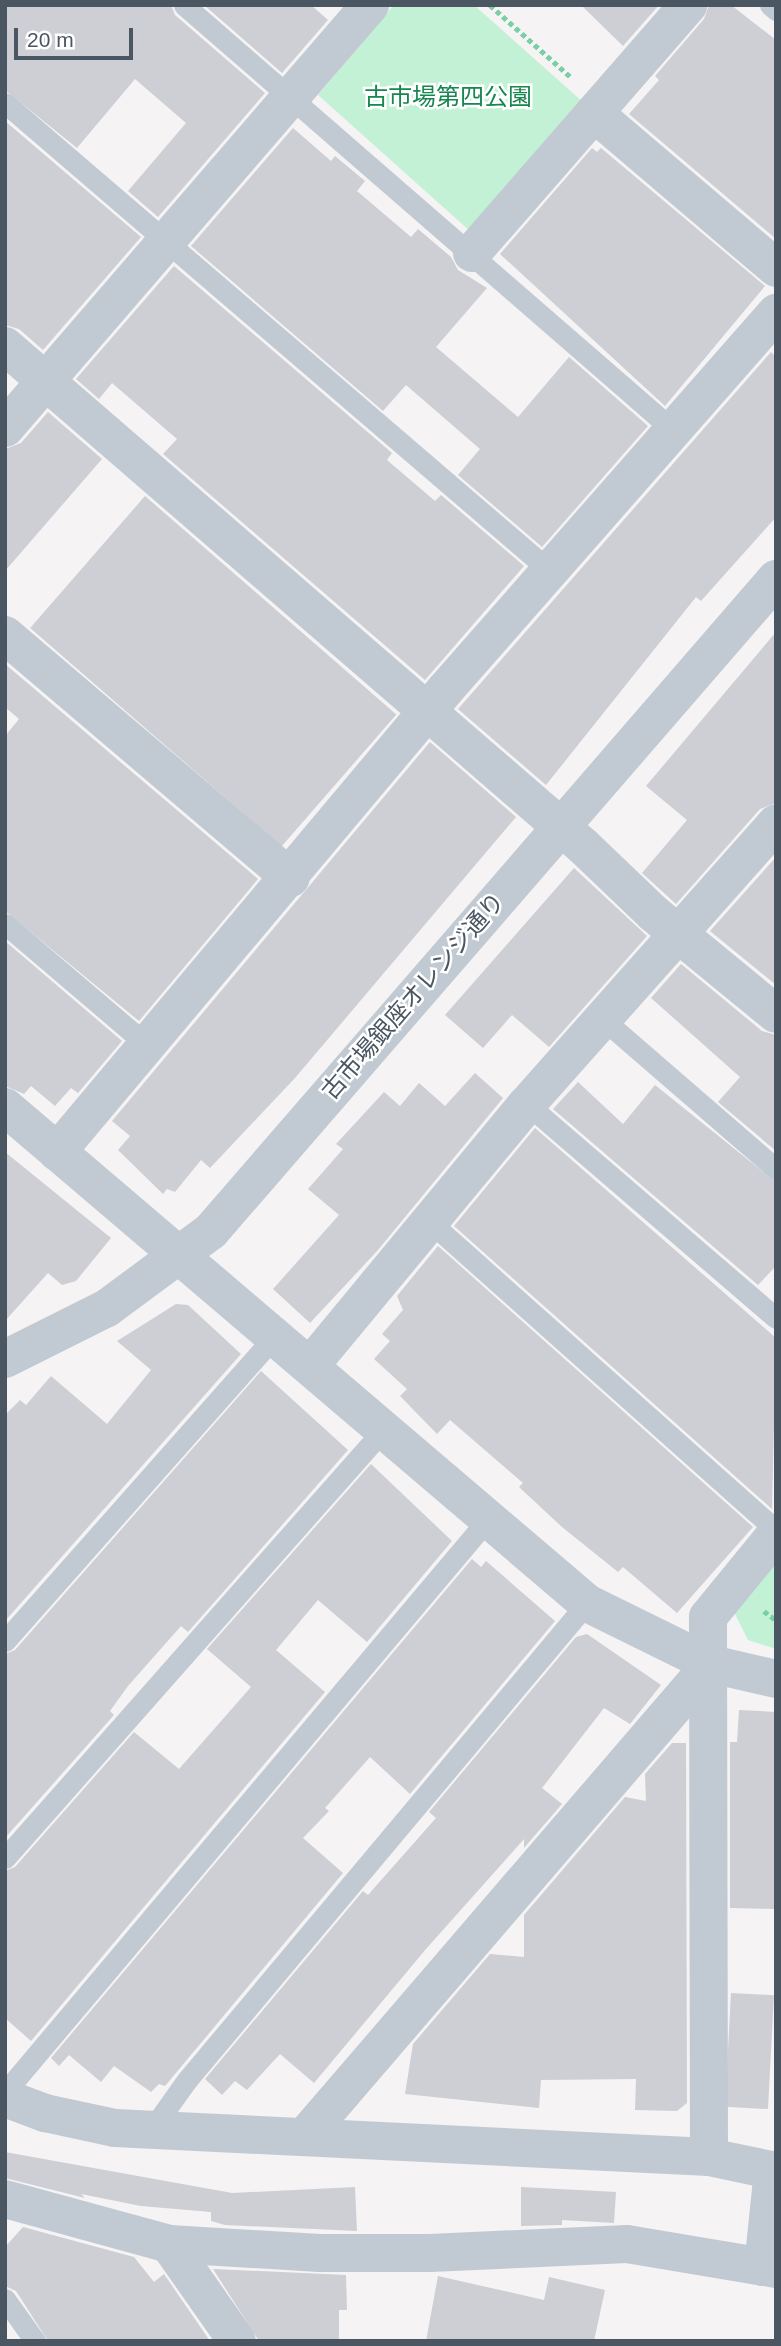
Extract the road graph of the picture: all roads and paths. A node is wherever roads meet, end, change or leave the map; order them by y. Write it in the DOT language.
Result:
graph roads {
  1 [pos="184,5"];
  2 [pos="370,5"];
  3 [pos="490,5"];
  4 [pos="688,5"];
  5 [pos="770,5"];
  6 [pos="776,10"];
  7 [pos="291,97"];
  8 [pos="5,103"];
  9 [pos="598,109"];
  10 [pos="167,243"];
  11 [pos="472,253"];
  12 [pos="776,268"];
  13 [pos="776,313"];
  14 [pos="5,346"];
  15 [pos="47,383"];
  16 [pos="5,428"];
  17 [pos="672,429"];
  18 [pos="550,571"];
  19 [pos="776,579"];
  20 [pos="5,635"];
  21 [pos="427,712"];
  22 [pos="776,824"];
  23 [pos="561,830"];
  24 [pos="290,878"];
  25 [pos="5,924"];
  26 [pos="678,933"];
  27 [pos="776,1014"];
  28 [pos="604,1020"];
  29 [pos="147,1045"];
  30 [pos="527,1104"];
  31 [pos="5,1107"];
  32 [pos="57,1152"];
  33 [pos="776,1169"];
  34 [pos="429,1221"];
  35 [pos="178,1255"];
  36 [pos="776,1318"];
  37 [pos="275,1336"];
  38 [pos="5,1359"];
  39 [pos="310,1366"];
  40 [pos="384,1429"];
  41 [pos="488,1519"];
  42 [pos="776,1532"];
  43 [pos="587,1604"];
  44 [pos="5,1641"];
  45 [pos="710,1664"];
  46 [pos="776,1679"];
  47 [pos="5,1858"];
  48 [pos="5,2092"];
  49 [pos="5,2098"];
  50 [pos="152,2129"];
  51 [pos="306,2135"];
  52 [pos="709,2157"];
  53 [pos="774,2171"];
  54 [pos="8,2203"];
  55 [pos="169,2244"];
  56 [pos="770,2268"];
  57 [pos="5,2299"];
  58 [pos="35,2341"];
  59 [pos="237,2341"];
  1 -- 7 [label="lane"];
  2 -- 7 [label="street"];
  3 -- 9 [label="path"];
  4 -- 9 [label="street"];
  5 -- 6 [label="lane"];
  7 -- 10 [label="street"];
  7 -- 11 [label="lane"];
  8 -- 10 [label="lane"];
  9 -- 11 [label="street"];
  9 -- 12 [label="street"];
  10 -- 15 [label="street"];
  10 -- 18 [label="lane"];
  11 -- 17 [label="lane"];
  13 -- 17 [label="street"];
  14 -- 15 [label="street"];
  15 -- 16 [label="street"];
  15 -- 21 [label="street"];
  17 -- 18 [label="street"];
  18 -- 21 [label="street"];
  19 -- 23 [label="street, 古市場銀座オレンジ通り"];
  20 -- 24 [label="street"];
  21 -- 23 [label="street"];
  21 -- 24 [label="street"];
  22 -- 26 [label="street"];
  23 -- 26 [label="street"];
  23 -- 35 [label="street, 古市場銀座オレンジ通り"];
  24 -- 29 [label="street"];
  25 -- 29 [label="lane"];
  26 -- 27 [label="street"];
  26 -- 28 [label="street"];
  28 -- 30 [label="street"];
  28 -- 33 [label="lane"];
  29 -- 32 [label="street"];
  30 -- 34 [label="street"];
  30 -- 36 [label="lane"];
  31 -- 32 [label="street"];
  32 -- 35 [label="street"];
  34 -- 39 [label="street"];
  34 -- 42 [label="lane"];
  35 -- 37 [label="street"];
  35 -- 38 [label="street, 古市場銀座オレンジ通り"];
  37 -- 39 [label="street"];
  37 -- 44 [label="lane"];
  39 -- 40 [label="street"];
  40 -- 41 [label="street"];
  40 -- 47 [label="lane"];
  41 -- 43 [label="street"];
  41 -- 48 [label="lane"];
  42 -- 45 [label="street"];
  43 -- 45 [label="street"];
  43 -- 50 [label="lane"];
  45 -- 46 [label="street"];
  45 -- 51 [label="street"];
  45 -- 52 [label="street"];
  49 -- 50 [label="street"];
  50 -- 51 [label="street"];
  51 -- 52 [label="street"];
  52 -- 53 [label="street"];
  53 -- 56 [label="street"];
  54 -- 55 [label="street"];
  55 -- 56 [label="street"];
  55 -- 59 [label="street"];
  57 -- 58 [label="lane"];
}
